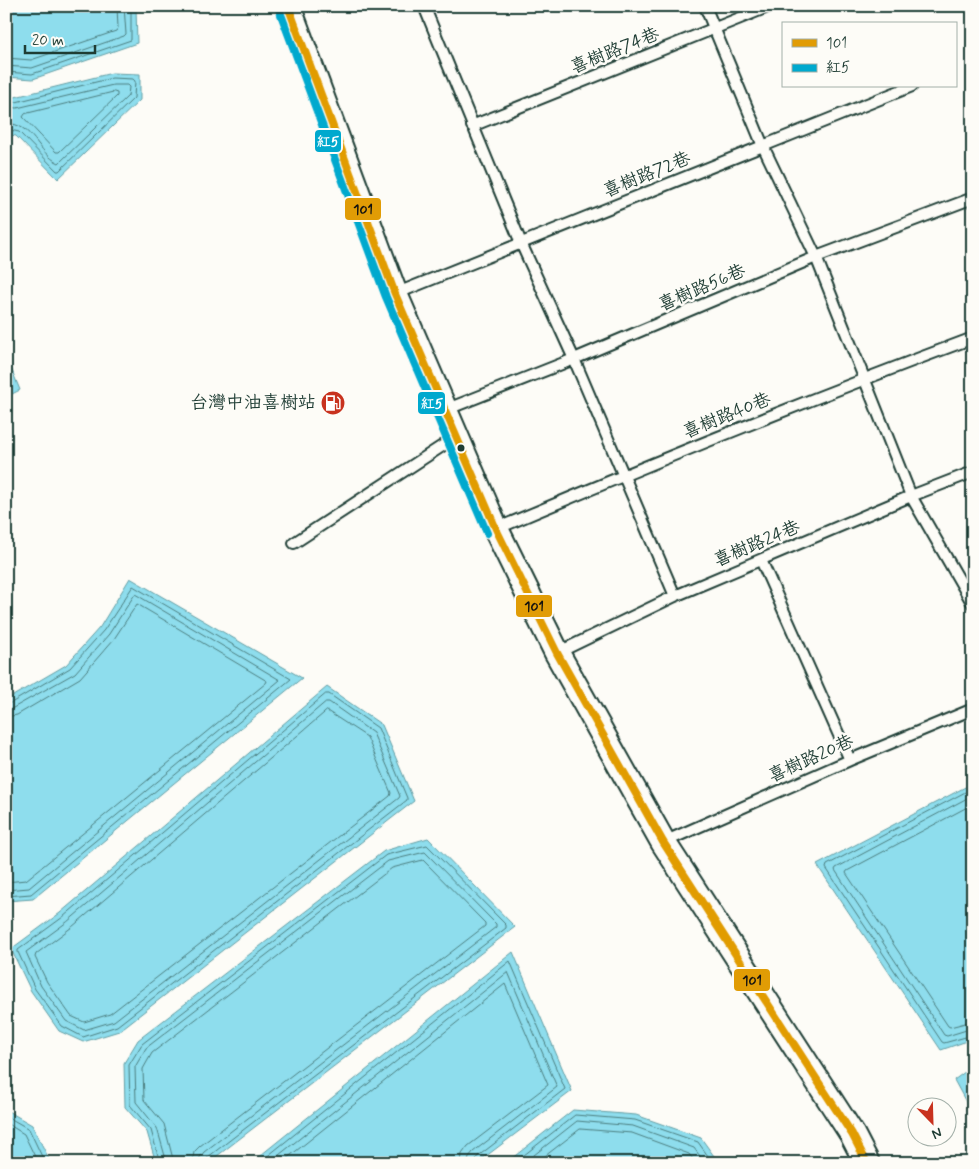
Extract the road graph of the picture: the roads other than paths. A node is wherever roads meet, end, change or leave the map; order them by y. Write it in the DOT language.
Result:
graph roads {
  1 [pos="288,6"];
  2 [pos="705,6"];
  3 [pos="770,6"];
  4 [pos="425,7"];
  5 [pos="714,29"];
  6 [pos="907,88"];
  7 [pos="472,126"];
  8 [pos="763,146"];
  9 [pos="973,198"];
  10 [pos="521,243"];
  11 [pos="816,257"];
  12 [pos="394,294"];
  13 [pos="973,338"];
  14 [pos="574,360"];
  15 [pos="865,378"];
  16 [pos="445,410"];
  17 [pos="456,437"];
  18 [pos="973,472"];
  19 [pos="622,475"];
  20 [pos="911,496"];
  21 [pos="496,529"];
  22 [pos="294,543"];
  23 [pos="761,560"];
  24 [pos="675,596"];
  25 [pos="973,604"];
  26 [pos="557,653"];
  27 [pos="973,709"];
  28 [pos="850,760"];
  29 [pos="663,842"];
  30 [pos="867,1163"];
  1 -- 12 [label="street"];
  2 -- 5 [label="lane"];
  3 -- 5 [label="lane, 喜樹路74巷"];
  4 -- 7 [label="lane"];
  5 -- 7 [label="lane, 喜樹路74巷"];
  5 -- 8 [label="lane"];
  6 -- 8 [label="lane, 喜樹路72巷"];
  7 -- 10 [label="lane"];
  8 -- 10 [label="lane, 喜樹路72巷"];
  8 -- 11 [label="lane"];
  9 -- 11 [label="lane, 喜樹路56巷"];
  10 -- 12 [label="lane, 喜樹路72巷"];
  10 -- 14 [label="lane"];
  11 -- 14 [label="lane, 喜樹路56巷"];
  11 -- 15 [label="lane"];
  12 -- 16 [label="street"];
  13 -- 15 [label="lane, 喜樹路40巷"];
  14 -- 16 [label="lane, 喜樹路56巷"];
  14 -- 19 [label="lane"];
  15 -- 19 [label="lane, 喜樹路40巷"];
  15 -- 20 [label="lane"];
  16 -- 17 [label="street"];
  17 -- 21 [label="street"];
  17 -- 22 [label="lane"];
  18 -- 20 [label="lane, 喜樹路24巷"];
  19 -- 21 [label="lane, 喜樹路40巷"];
  19 -- 24 [label="lane"];
  20 -- 23 [label="lane, 喜樹路24巷"];
  20 -- 25 [label="lane"];
  21 -- 26 [label="street"];
  23 -- 24 [label="lane, 喜樹路24巷"];
  23 -- 28 [label="lane"];
  24 -- 26 [label="lane, 喜樹路24巷"];
  26 -- 29 [label="street"];
  27 -- 28 [label="lane, 喜樹路20巷"];
  28 -- 29 [label="lane, 喜樹路20巷"];
  29 -- 30 [label="street"];
}
